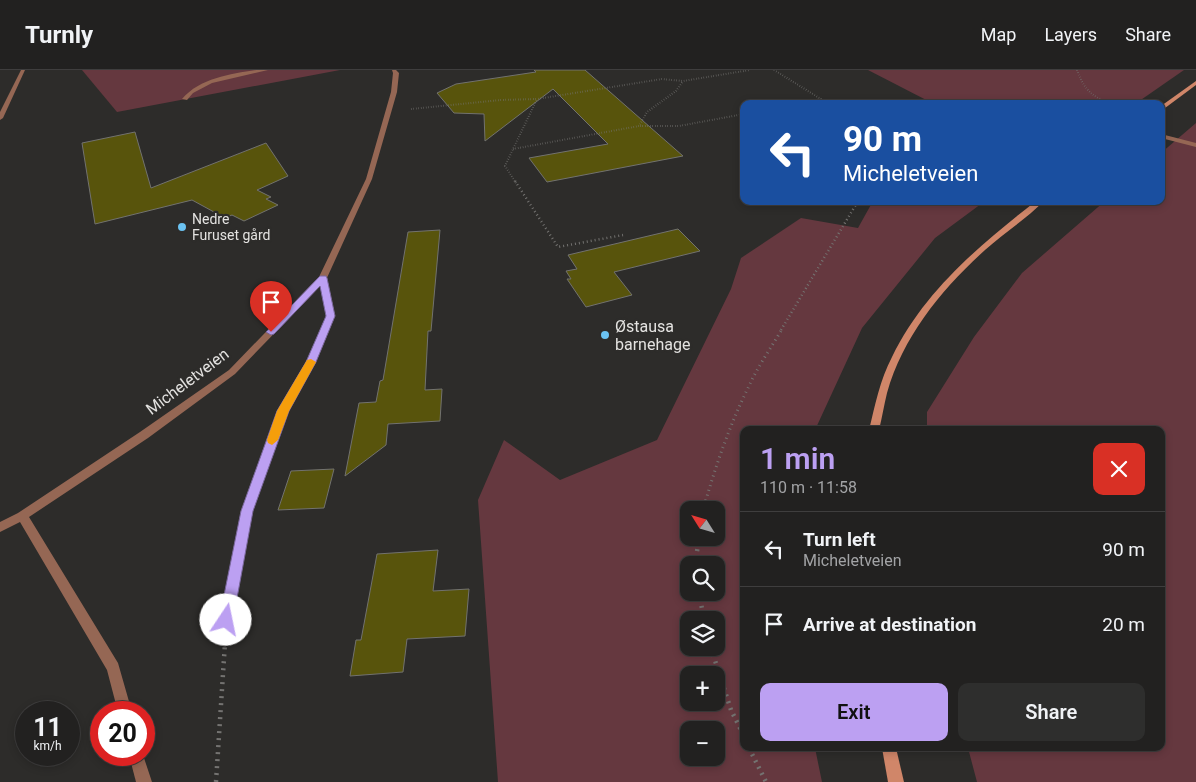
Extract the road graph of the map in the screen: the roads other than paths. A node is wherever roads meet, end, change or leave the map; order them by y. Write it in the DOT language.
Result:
graph roads {
  1 [pos="23,70"];
  2 [pos="266,70"];
  3 [pos="394,70"];
  4 [pos="1196,83"];
  5 [pos="184,100"];
  6 [pos="1165,106"];
  7 [pos="0,118"];
  8 [pos="1165,137"];
  9 [pos="1196,145"];
  10 [pos="1036,205"];
  11 [pos="323,278"];
  12 [pos="875,426"];
  13 [pos="22,516"];
  14 [pos="0,527"];
  15 [pos="226,620"];
  16 [pos="122,701"];
  17 [pos="890,751"];
  18 [pos="139,766"];
  19 [pos="144,782"];
  20 [pos="896,782"];
  1 -- 7 [label="street"];
  2 -- 5 [label="street"];
  3 -- 11 [label="street, Micheletveien"];
  4 -- 6 [label="main road"];
  8 -- 9 [label="street"];
  10 -- 12 [label="main road"];
  11 -- 13 [label="street, Micheletveien"];
  11 -- 15 [label="street"];
  13 -- 14 [label="street, Micheletveien"];
  13 -- 16 [label="street"];
  17 -- 20 [label="main road"];
  18 -- 19 [label="street"];
}
